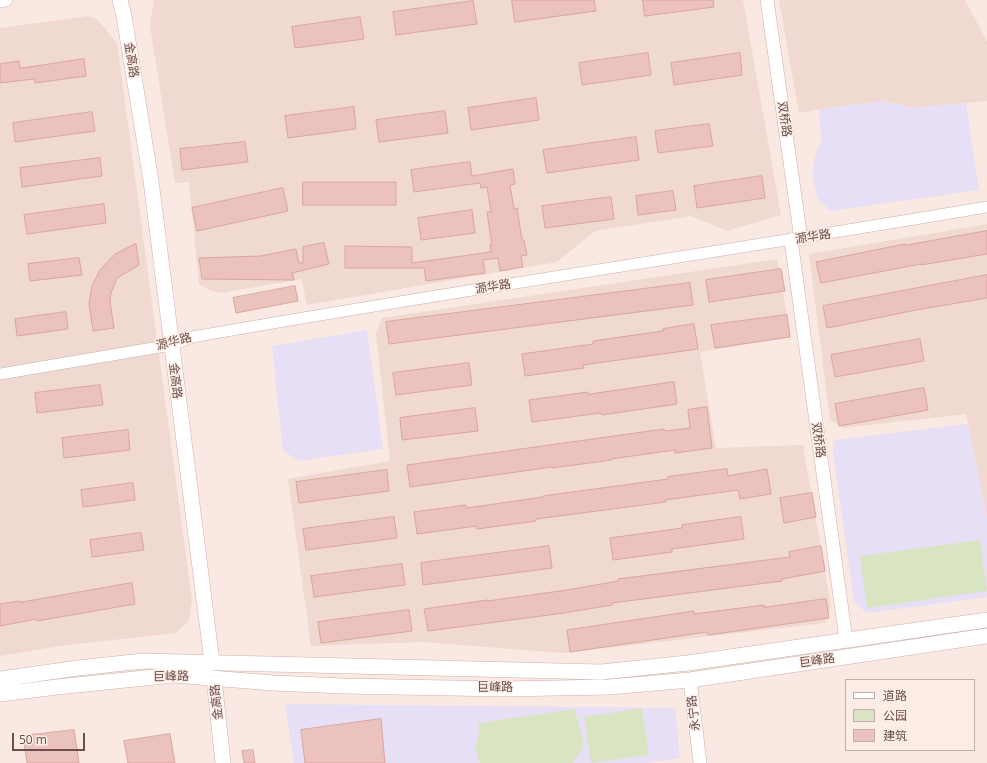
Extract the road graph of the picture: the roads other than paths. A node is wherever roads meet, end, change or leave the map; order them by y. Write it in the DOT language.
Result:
graph roads {
  1 [pos="6,0"];
  2 [pos="120,0"];
  3 [pos="767,0"];
  4 [pos="0,1"];
  5 [pos="987,207"];
  6 [pos="796,240"];
  7 [pos="171,345"];
  8 [pos="0,374"];
  9 [pos="987,620"];
  10 [pos="987,636"];
  11 [pos="846,640"];
  12 [pos="212,662"];
  13 [pos="688,663"];
  14 [pos="0,679"];
  15 [pos="214,679"];
  16 [pos="690,680"];
  17 [pos="0,694"];
  18 [pos="223,763"];
  19 [pos="700,763"];
  1 -- 4 [label="street"];
  2 -- 7 [label="main road, 金高路"];
  3 -- 6 [label="street, 双桥路"];
  5 -- 6 [label="street, 源华路"];
  6 -- 7 [label="street, 源华路"];
  6 -- 11 [label="street, 双桥路"];
  7 -- 8 [label="street, 源华路"];
  7 -- 12 [label="main road, 金高路"];
  9 -- 11 [label="main road, 巨峰路"];
  10 -- 16 [label="main road, 巨峰路"];
  11 -- 13 [label="main road, 巨峰路"];
  12 -- 13 [label="main road, 巨峰路"];
  12 -- 14 [label="main road, 巨峰路"];
  12 -- 15 [label="street, 金高路"];
  13 -- 16 [label="street, 永宁路"];
  15 -- 16 [label="main road, 巨峰路"];
  15 -- 17 [label="main road, 巨峰路"];
  15 -- 18 [label="main road, 金高路"];
  16 -- 19 [label="street, 永宁路"];
}
